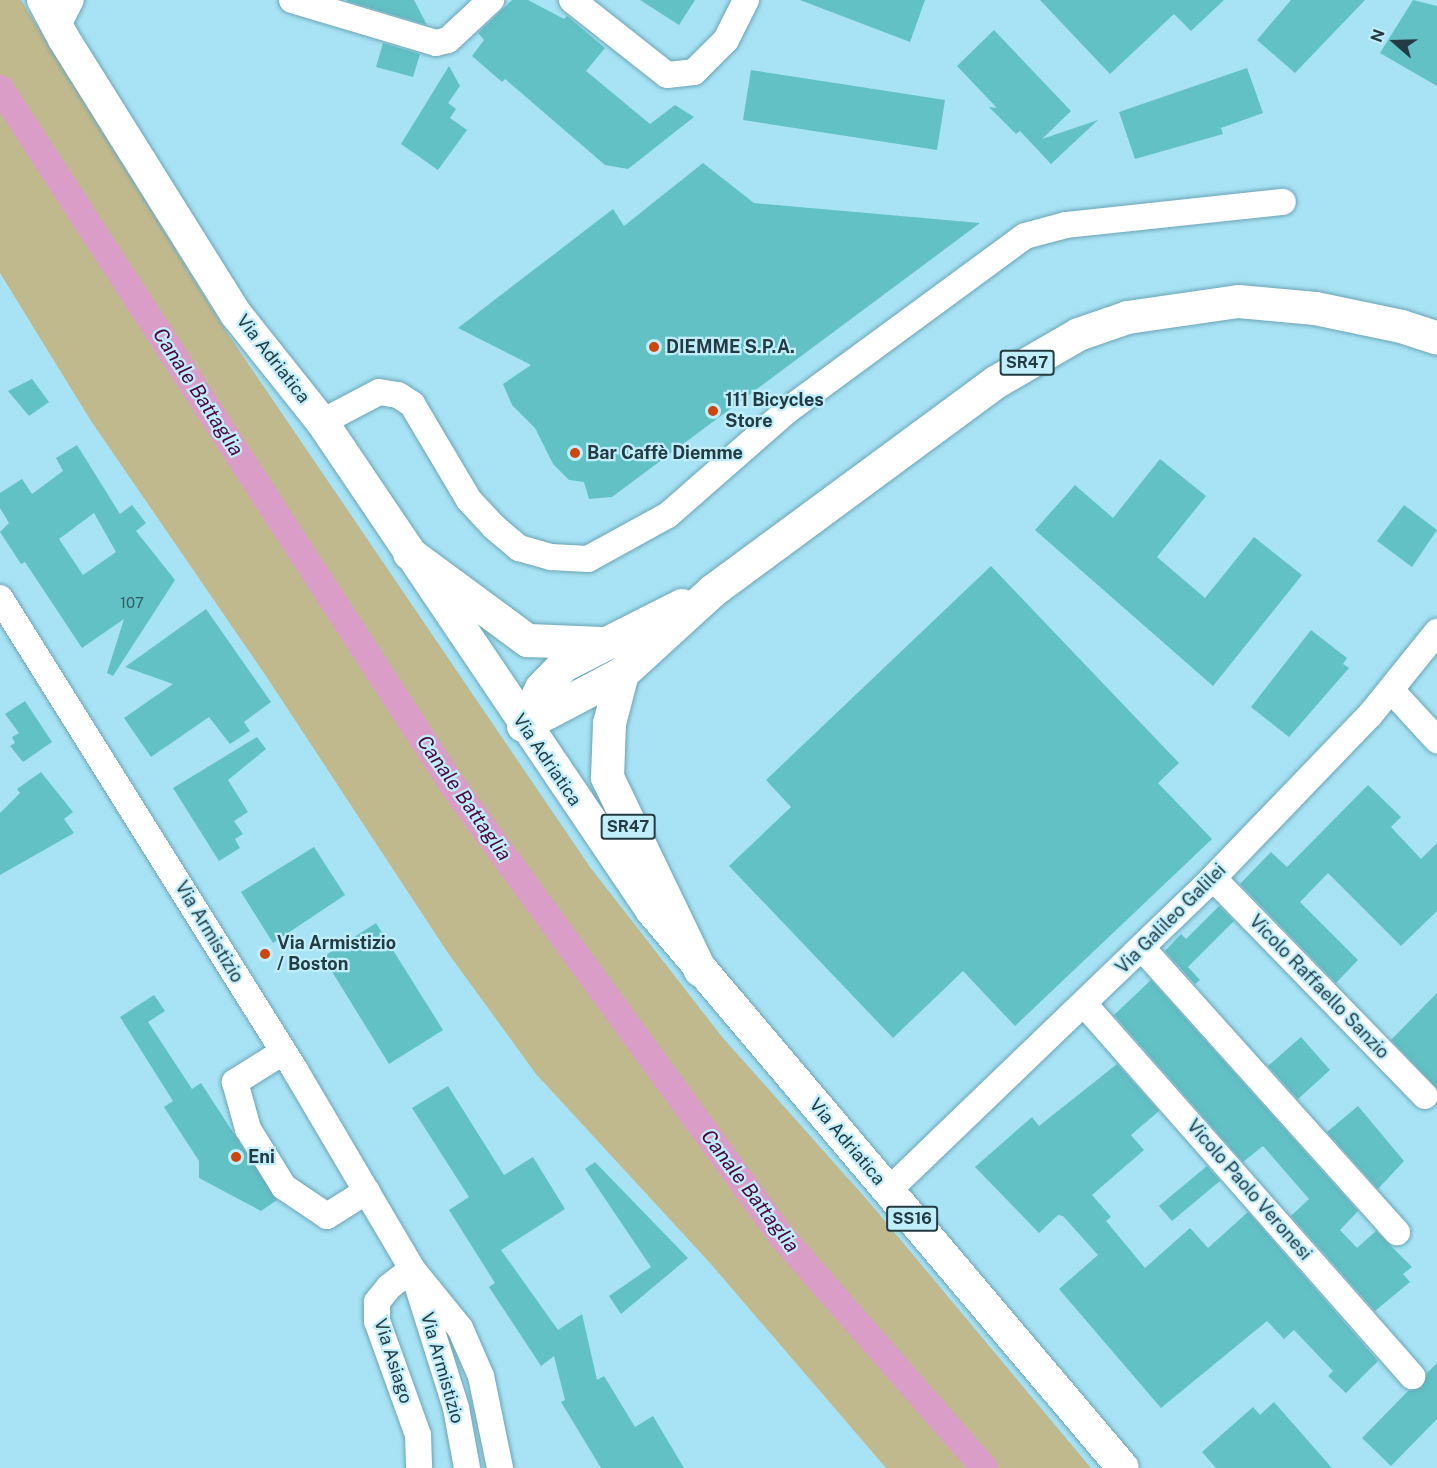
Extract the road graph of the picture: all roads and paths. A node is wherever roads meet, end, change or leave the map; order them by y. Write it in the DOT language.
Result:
graph roads {
  1 [pos="292,0"];
  2 [pos="490,0"];
  3 [pos="572,0"];
  4 [pos="746,0"];
  5 [pos="57,9"];
  6 [pos="1283,202"];
  7 [pos="1437,338"];
  8 [pos="322,422"];
  9 [pos="409,553"];
  10 [pos="713,590"];
  11 [pos="0,600"];
  12 [pos="1437,632"];
  13 [pos="602,643"];
  14 [pos="622,673"];
  15 [pos="1392,691"];
  16 [pos="523,725"];
  17 [pos="1437,740"];
  18 [pos="1213,878"];
  19 [pos="1142,948"];
  20 [pos="700,970"];
  21 [pos="1085,1005"];
  22 [pos="282,1052"];
  23 [pos="1425,1096"];
  24 [pos="367,1191"];
  25 [pos="888,1191"];
  26 [pos="1396,1232"];
  27 [pos="412,1269"];
  28 [pos="1412,1376"];
  29 [pos="419,1468"];
  30 [pos="467,1468"];
  31 [pos="500,1468"];
  32 [pos="1123,1468"];
  1 -- 2 [label="street"];
  3 -- 4 [label="street"];
  5 -- 8 [label="main road, Via Adriatica"];
  6 -- 8 [label="street"];
  7 -- 10 [label="highway, SR47"];
  8 -- 9 [label="main road, Via Adriatica"];
  9 -- 13 [label="highway, SR47"];
  9 -- 16 [label="main road, Via Adriatica"];
  10 -- 13 [label="highway, SR47"];
  10 -- 14 [label="highway, SR47"];
  11 -- 22 [label="street, Via Armistizio"];
  12 -- 15 [label="street, Via Galileo Galilei"];
  13 -- 16 [label="highway, SR47"];
  14 -- 16 [label="highway, SR47"];
  14 -- 20 [label="highway, SR47"];
  15 -- 17 [label="street"];
  15 -- 18 [label="street, Via Galileo Galilei"];
  16 -- 20 [label="main road, Via Adriatica / SS16"];
  18 -- 19 [label="street, Via Galileo Galilei"];
  18 -- 23 [label="street, Vicolo Raffaello Sanzio"];
  19 -- 21 [label="street, Via Galileo Galilei"];
  19 -- 26 [label="street"];
  20 -- 25 [label="main road, Via Adriatica / SS16"];
  21 -- 25 [label="street, Via Galileo Galilei"];
  21 -- 28 [label="street, Vicolo Paolo Veronesi"];
  22 -- 24 [label="street, Via Armistizio"];
  22 -- 24 [label="street"];
  24 -- 27 [label="street, Via Armistizio"];
  25 -- 32 [label="main road, Via Adriatica / SS16"];
  27 -- 29 [label="street, Via Asiago"];
  27 -- 30 [label="street, Via Armistizio"];
  27 -- 31 [label="street, Via Armistizio"];
}
